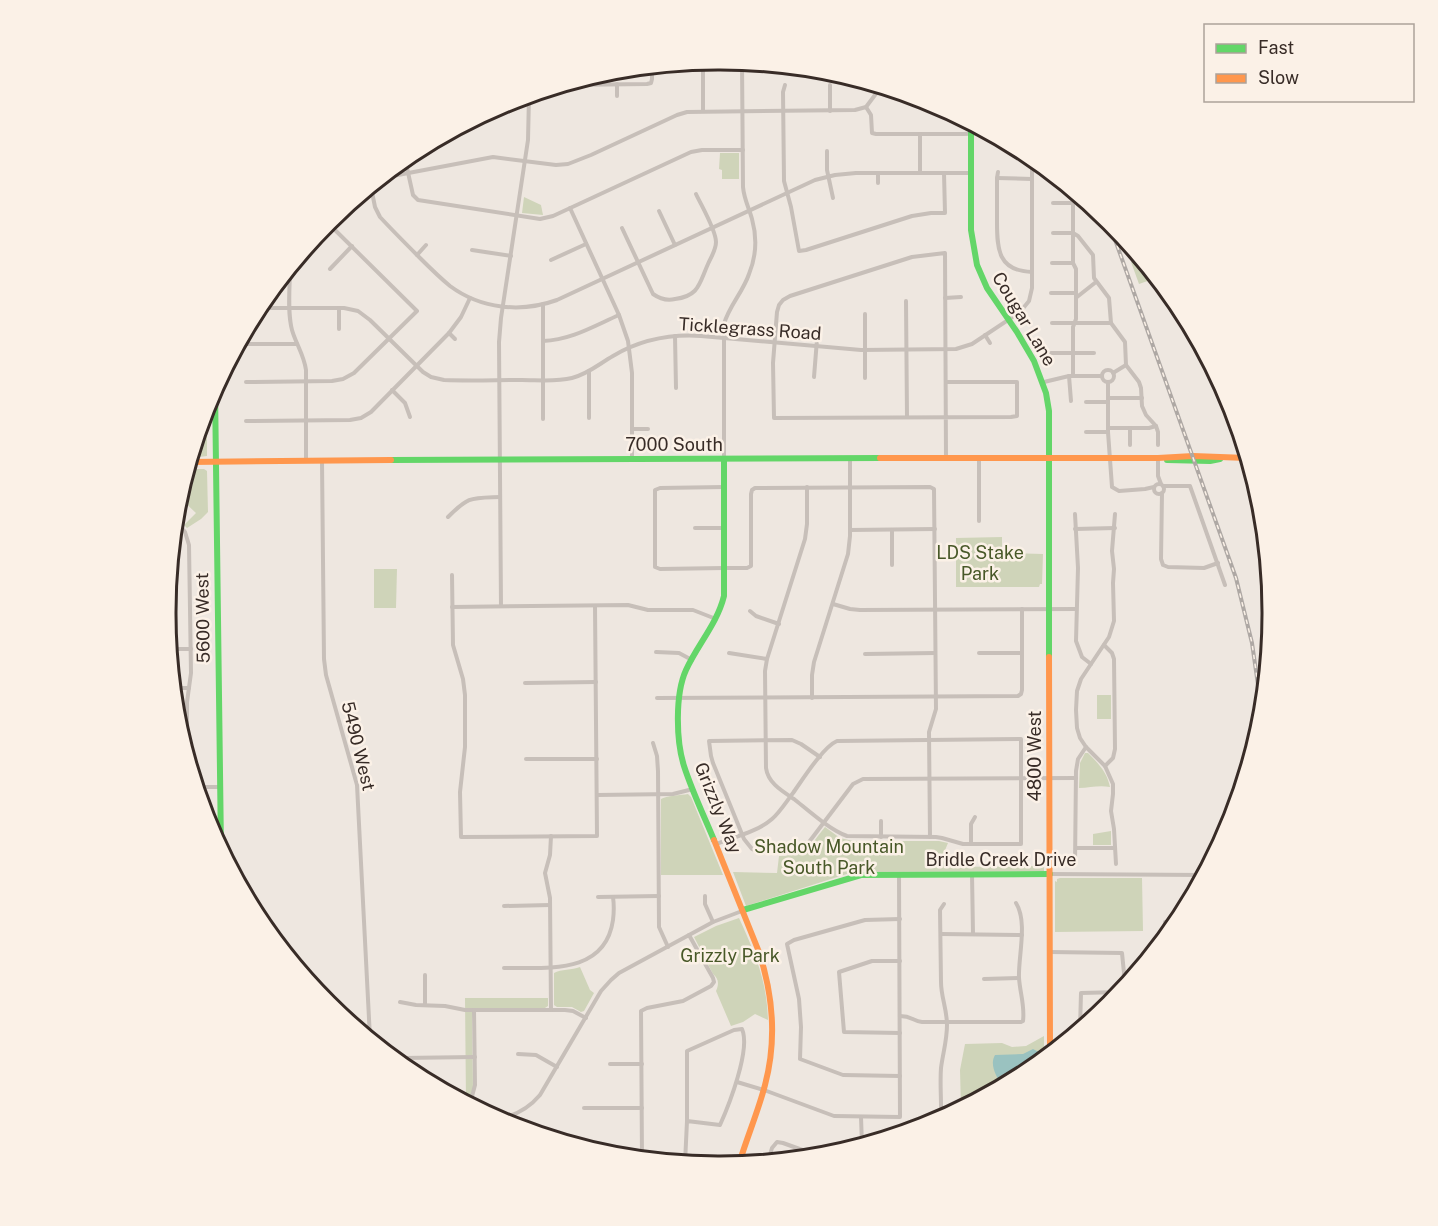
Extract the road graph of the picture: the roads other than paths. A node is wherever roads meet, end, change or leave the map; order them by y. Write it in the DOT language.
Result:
graph roads {
  1 [pos="702,71"];
  2 [pos="742,71"];
  3 [pos="652,75"];
  4 [pos="600,84"];
  5 [pos="617,84"];
  6 [pos="785,85"];
  7 [pos="830,85"];
  8 [pos="876,94"];
  9 [pos="617,96"];
  10 [pos="529,105"];
  11 [pos="866,107"];
  12 [pos="703,111"];
  13 [pos="743,111"];
  14 [pos="783,111"];
  15 [pos="830,111"];
  16 [pos="971,133"];
  17 [pos="920,134"];
  18 [pos="743,150"];
  19 [pos="827,151"];
  20 [pos="525,161"];
  21 [pos="407,170"];
  22 [pos="1032,171"];
  23 [pos="998,172"];
  24 [pos="408,173"];
  25 [pos="878,173"];
  26 [pos="920,173"];
  27 [pos="944,173"];
  28 [pos="971,173"];
  29 [pos="401,174"];
  30 [pos="829,177"];
  31 [pos="997,178"];
  32 [pos="1032,179"];
  33 [pos="878,183"];
  34 [pos="787,192"];
  35 [pos="696,194"];
  36 [pos="373,196"];
  37 [pos="833,198"];
  38 [pos="1053,203"];
  39 [pos="1073,203"];
  40 [pos="570,208"];
  41 [pos="749,210"];
  42 [pos="659,211"];
  43 [pos="517,215"];
  44 [pos="711,227"];
  45 [pos="622,228"];
  46 [pos="334,230"];
  47 [pos="1053,233"];
  48 [pos="1073,233"];
  49 [pos="586,244"];
  50 [pos="675,244"];
  51 [pos="426,245"];
  52 [pos="352,246"];
  53 [pos="472,250"];
  54 [pos="417,255"];
  55 [pos="511,256"];
  56 [pos="551,260"];
  57 [pos="638,262"];
  58 [pos="1052,263"];
  59 [pos="1073,263"];
  60 [pos="330,269"];
  61 [pos="1032,272"];
  62 [pos="602,278"];
  63 [pos="290,282"];
  64 [pos="1096,282"];
  65 [pos="1051,293"];
  66 [pos="1076,295"];
  67 [pos="945,297"];
  68 [pos="961,297"];
  69 [pos="470,298"];
  70 [pos="906,301"];
  71 [pos="543,304"];
  72 [pos="503,307"];
  73 [pos="271,308"];
  74 [pos="290,308"];
  75 [pos="339,308"];
  76 [pos="865,314"];
  77 [pos="619,315"];
  78 [pos="1008,320"];
  79 [pos="1052,323"];
  80 [pos="1074,323"];
  81 [pos="1111,323"];
  82 [pos="818,327"];
  83 [pos="339,329"];
  84 [pos="449,333"];
  85 [pos="675,336"];
  86 [pos="985,336"];
  87 [pos="389,338"];
  88 [pos="723,338"];
  89 [pos="455,339"];
  90 [pos="543,341"];
  91 [pos="774,343"];
  92 [pos="990,343"];
  93 [pos="248,344"];
  94 [pos="297,344"];
  95 [pos="817,346"];
  96 [pos="629,348"];
  97 [pos="865,350"];
  98 [pos="907,350"];
  99 [pos="946,350"];
  100 [pos="1051,353"];
  101 [pos="1072,353"];
  102 [pos="1094,353"];
  103 [pos="1126,365"];
  104 [pos="416,366"];
  105 [pos="589,371"];
  106 [pos="1113,373"];
  107 [pos="1071,376"];
  108 [pos="1102,376"];
  109 [pos="814,377"];
  110 [pos="865,378"];
  111 [pos="499,380"];
  112 [pos="543,380"];
  113 [pos="306,381"];
  114 [pos="246,382"];
  115 [pos="946,382"];
  116 [pos="1044,382"];
  117 [pos="1108,382"];
  118 [pos="676,388"];
  119 [pos="392,390"];
  120 [pos="1142,398"];
  121 [pos="1108,400"];
  122 [pos="1071,401"];
  123 [pos="1086,402"];
  124 [pos="215,412"];
  125 [pos="410,417"];
  126 [pos="946,417"];
  127 [pos="589,418"];
  128 [pos="907,418"];
  129 [pos="543,419"];
  130 [pos="306,420"];
  131 [pos="246,421"];
  132 [pos="1156,426"];
  133 [pos="1130,428"];
  134 [pos="632,429"];
  135 [pos="648,429"];
  136 [pos="1108,430"];
  137 [pos="1086,432"];
  138 [pos="1130,445"];
  139 [pos="1158,445"];
  140 [pos="1050,458"];
  141 [pos="1110,458"];
  142 [pos="1158,458"];
  143 [pos="1239,458"];
  144 [pos="632,459"];
  145 [pos="850,459"];
  146 [pos="946,459"];
  147 [pos="979,459"];
  148 [pos="724,460"];
  149 [pos="306,461"];
  150 [pos="322,461"];
  151 [pos="500,461"];
  152 [pos="198,462"];
  153 [pos="216,462"];
  154 [pos="724,487"];
  155 [pos="807,487"];
  156 [pos="850,487"];
  157 [pos="1159,489"];
  158 [pos="500,497"];
  159 [pos="1075,514"];
  160 [pos="1115,514"];
  161 [pos="448,517"];
  162 [pos="980,521"];
  163 [pos="695,528"];
  164 [pos="724,528"];
  165 [pos="1114,528"];
  166 [pos="1075,529"];
  167 [pos="183,530"];
  168 [pos="850,530"];
  169 [pos="892,530"];
  170 [pos="935,530"];
  171 [pos="1218,563"];
  172 [pos="892,566"];
  173 [pos="724,568"];
  174 [pos="452,574"];
  175 [pos="1225,585"];
  176 [pos="833,604"];
  177 [pos="501,606"];
  178 [pos="596,606"];
  179 [pos="452,607"];
  180 [pos="1022,609"];
  181 [pos="1049,609"];
  182 [pos="1076,609"];
  183 [pos="935,610"];
  184 [pos="750,611"];
  185 [pos="716,619"];
  186 [pos="779,624"];
  187 [pos="1104,645"];
  188 [pos="178,649"];
  189 [pos="190,649"];
  190 [pos="656,652"];
  191 [pos="729,653"];
  192 [pos="979,653"];
  193 [pos="1022,653"];
  194 [pos="865,654"];
  195 [pos="936,654"];
  196 [pos="767,659"];
  197 [pos="692,660"];
  198 [pos="1090,664"];
  199 [pos="596,682"];
  200 [pos="525,683"];
  201 [pos="182,688"];
  202 [pos="189,688"];
  203 [pos="936,697"];
  204 [pos="657,698"];
  205 [pos="765,698"];
  206 [pos="812,698"];
  207 [pos="680,699"];
  208 [pos="186,716"];
  209 [pos="765,740"];
  210 [pos="929,740"];
  211 [pos="653,743"];
  212 [pos="1086,747"];
  213 [pos="820,757"];
  214 [pos="526,759"];
  215 [pos="597,759"];
  216 [pos="1105,766"];
  217 [pos="1021,778"];
  218 [pos="1050,778"];
  219 [pos="1076,778"];
  220 [pos="929,779"];
  221 [pos="205,787"];
  222 [pos="220,787"];
  223 [pos="693,789"];
  224 [pos="658,794"];
  225 [pos="597,795"];
  226 [pos="790,797"];
  227 [pos="975,817"];
  228 [pos="880,821"];
  229 [pos="825,822"];
  230 [pos="221,827"];
  231 [pos="742,834"];
  232 [pos="551,836"];
  233 [pos="881,837"];
  234 [pos="930,837"];
  235 [pos="716,844"];
  236 [pos="971,844"];
  237 [pos="1076,848"];
  238 [pos="1115,848"];
  239 [pos="1076,864"];
  240 [pos="1116,864"];
  241 [pos="899,874"];
  242 [pos="972,874"];
  243 [pos="1050,874"];
  244 [pos="1194,875"];
  245 [pos="659,896"];
  246 [pos="705,896"];
  247 [pos="598,897"];
  248 [pos="614,897"];
  249 [pos="1016,903"];
  250 [pos="944,904"];
  251 [pos="550,905"];
  252 [pos="504,906"];
  253 [pos="743,910"];
  254 [pos="900,918"];
  255 [pos="713,922"];
  256 [pos="940,934"];
  257 [pos="973,934"];
  258 [pos="1022,934"];
  259 [pos="689,935"];
  260 [pos="668,947"];
  261 [pos="1050,952"];
  262 [pos="900,961"];
  263 [pos="550,967"];
  264 [pos="504,968"];
  265 [pos="425,975"];
  266 [pos="1124,975"];
  267 [pos="1019,978"];
  268 [pos="984,979"];
  269 [pos="1108,992"];
  270 [pos="400,1002"];
  271 [pos="425,1005"];
  272 [pos="474,1010"];
  273 [pos="550,1010"];
  274 [pos="900,1016"];
  275 [pos="586,1018"];
  276 [pos="1080,1018"];
  277 [pos="947,1022"];
  278 [pos="369,1028"];
  279 [pos="900,1033"];
  280 [pos="1050,1042"];
  281 [pos="518,1054"];
  282 [pos="474,1057"];
  283 [pos="410,1058"];
  284 [pos="610,1064"];
  285 [pos="642,1064"];
  286 [pos="557,1067"];
  287 [pos="900,1076"];
  288 [pos="737,1082"];
  289 [pos="764,1090"];
  290 [pos="472,1096"];
  291 [pos="584,1108"];
  292 [pos="642,1108"];
  293 [pos="942,1108"];
  294 [pos="513,1115"];
  295 [pos="861,1117"];
  296 [pos="687,1121"];
  297 [pos="862,1136"];
  298 [pos="799,1149"];
  299 [pos="642,1150"];
  300 [pos="771,1153"];
  301 [pos="685,1154"];
  302 [pos="742,1155"];
  1 -- 12 [label="street"];
  2 -- 13 [label="street"];
  3 -- 5 [label="street"];
  4 -- 5 [label="street"];
  5 -- 9 [label="street"];
  6 -- 14 [label="street"];
  7 -- 15 [label="street"];
  8 -- 11 [label="street"];
  10 -- 20 [label="street"];
  11 -- 15 [label="street"];
  11 -- 17 [label="street"];
  12 -- 13 [label="street"];
  12 -- 20 [label="street"];
  13 -- 14 [label="street"];
  13 -- 18 [label="street"];
  14 -- 15 [label="street"];
  14 -- 34 [label="street"];
  16 -- 17 [label="street"];
  16 -- 28 [label="street, Cougar Lane"];
  17 -- 26 [label="street"];
  18 -- 40 [label="street"];
  18 -- 41 [label="street"];
  19 -- 30 [label="street"];
  20 -- 24 [label="street"];
  20 -- 43 [label="street"];
  21 -- 24 [label="street"];
  22 -- 32 [label="street, Ticklegrass Road"];
  23 -- 31 [label="street"];
  24 -- 29 [label="street"];
  24 -- 43 [label="street"];
  25 -- 26 [label="street"];
  25 -- 30 [label="street"];
  25 -- 33 [label="street"];
  26 -- 27 [label="street"];
  27 -- 28 [label="street"];
  27 -- 34 [label="street"];
  28 -- 78 [label="street, Cougar Lane"];
  30 -- 34 [label="street"];
  30 -- 37 [label="street"];
  31 -- 32 [label="street"];
  31 -- 61 [label="street"];
  32 -- 61 [label="street, Ticklegrass Road"];
  34 -- 41 [label="street"];
  35 -- 44 [label="street"];
  36 -- 54 [label="street"];
  38 -- 39 [label="street"];
  39 -- 48 [label="street"];
  40 -- 43 [label="street"];
  40 -- 49 [label="street"];
  41 -- 44 [label="street"];
  41 -- 88 [label="street"];
  42 -- 50 [label="street"];
  43 -- 55 [label="street"];
  44 -- 50 [label="street"];
  44 -- 57 [label="street"];
  45 -- 57 [label="street"];
  46 -- 52 [label="street"];
  47 -- 48 [label="street"];
  48 -- 59 [label="street"];
  48 -- 64 [label="street"];
  49 -- 56 [label="street"];
  49 -- 62 [label="street"];
  50 -- 57 [label="street"];
  51 -- 54 [label="street"];
  52 -- 60 [label="street"];
  52 -- 87 [label="street"];
  53 -- 55 [label="street"];
  54 -- 69 [label="street"];
  55 -- 72 [label="street"];
  57 -- 62 [label="street"];
  58 -- 59 [label="street"];
  59 -- 66 [label="street"];
  61 -- 78 [label="street, Ticklegrass Road"];
  62 -- 71 [label="street"];
  62 -- 77 [label="street"];
  63 -- 74 [label="street"];
  64 -- 66 [label="street"];
  64 -- 81 [label="street"];
  65 -- 66 [label="street"];
  66 -- 80 [label="street"];
  67 -- 68 [label="street"];
  67 -- 91 [label="street"];
  67 -- 99 [label="street"];
  69 -- 72 [label="street"];
  69 -- 84 [label="street"];
  70 -- 98 [label="street"];
  71 -- 72 [label="street"];
  71 -- 90 [label="street"];
  72 -- 111 [label="street"];
  73 -- 74 [label="street, Ticklegrass Road"];
  74 -- 75 [label="street, Ticklegrass Road"];
  74 -- 94 [label="street"];
  75 -- 83 [label="street"];
  75 -- 87 [label="street, Ticklegrass Road"];
  76 -- 97 [label="street"];
  77 -- 90 [label="street"];
  77 -- 96 [label="street"];
  78 -- 86 [label="street, Ticklegrass Road"];
  78 -- 116 [label="street, Cougar Lane"];
  79 -- 80 [label="street"];
  80 -- 81 [label="street"];
  80 -- 101 [label="street"];
  81 -- 103 [label="street"];
  82 -- 95 [label="street"];
  84 -- 89 [label="street"];
  84 -- 104 [label="street"];
  85 -- 88 [label="street, Ticklegrass Road"];
  85 -- 96 [label="street, Ticklegrass Road"];
  85 -- 118 [label="street"];
  86 -- 92 [label="street"];
  86 -- 99 [label="street, Ticklegrass Road"];
  87 -- 104 [label="street, Ticklegrass Road"];
  87 -- 113 [label="street"];
  88 -- 91 [label="street, Ticklegrass Road"];
  88 -- 148 [label="street"];
  90 -- 112 [label="street"];
  91 -- 95 [label="street, Ticklegrass Road"];
  91 -- 128 [label="street"];
  93 -- 94 [label="street"];
  94 -- 113 [label="street"];
  95 -- 97 [label="street, Ticklegrass Road"];
  95 -- 109 [label="street"];
  96 -- 105 [label="street, Ticklegrass Road"];
  96 -- 134 [label="street"];
  97 -- 98 [label="street, Ticklegrass Road"];
  97 -- 110 [label="street"];
  98 -- 99 [label="street, Ticklegrass Road"];
  98 -- 128 [label="street"];
  99 -- 115 [label="street"];
  100 -- 101 [label="street"];
  101 -- 102 [label="street"];
  101 -- 107 [label="street"];
  103 -- 106 [label="street"];
  103 -- 120 [label="street"];
  104 -- 111 [label="street, Ticklegrass Road"];
  104 -- 119 [label="street"];
  105 -- 112 [label="street, Ticklegrass Road"];
  105 -- 127 [label="street"];
  106 -- 108 [label="street"];
  106 -- 117 [label="street"];
  107 -- 108 [label="street"];
  107 -- 116 [label="street"];
  107 -- 122 [label="street"];
  108 -- 117 [label="street"];
  111 -- 112 [label="street, Ticklegrass Road"];
  111 -- 151 [label="street"];
  112 -- 129 [label="street"];
  113 -- 114 [label="street"];
  113 -- 130 [label="street"];
  115 -- 126 [label="street"];
  115 -- 126 [label="street"];
  116 -- 140 [label="street, Cougar Lane"];
  117 -- 121 [label="street"];
  119 -- 125 [label="street"];
  119 -- 130 [label="street"];
  120 -- 121 [label="street"];
  120 -- 132 [label="street"];
  121 -- 123 [label="street"];
  121 -- 136 [label="street"];
  124 -- 153 [label="street, 5600 West"];
  126 -- 128 [label="street"];
  126 -- 146 [label="street"];
  130 -- 131 [label="street"];
  130 -- 149 [label="street"];
  132 -- 133 [label="street"];
  132 -- 139 [label="street"];
  133 -- 136 [label="street"];
  133 -- 138 [label="street"];
  134 -- 135 [label="street"];
  134 -- 144 [label="street"];
  136 -- 137 [label="street"];
  136 -- 141 [label="street"];
  140 -- 141 [label="street, 7000 South"];
  140 -- 147 [label="street, 7000 South"];
  140 -- 181 [label="street, 4800 West"];
  141 -- 142 [label="street, 7000 South"];
  141 -- 157 [label="street"];
  142 -- 143 [label="street, 7000 South"];
  142 -- 157 [label="street"];
  144 -- 148 [label="street, 7000 South"];
  144 -- 151 [label="street, 7000 South"];
  145 -- 146 [label="street, 7000 South"];
  145 -- 148 [label="street, 7000 South"];
  145 -- 156 [label="street"];
  146 -- 147 [label="street, 7000 South"];
  147 -- 162 [label="street"];
  148 -- 154 [label="street, Grizzly Way"];
  149 -- 150 [label="street, 7000 South"];
  149 -- 153 [label="street, 7000 South"];
  150 -- 151 [label="street, 7000 South"];
  150 -- 278 [label="street, 5490 West"];
  151 -- 158 [label="street"];
  152 -- 153 [label="street, 7000 South"];
  153 -- 222 [label="street, 5600 West"];
  154 -- 164 [label="street, Grizzly Way"];
  154 -- 173 [label="street"];
  155 -- 156 [label="street"];
  155 -- 173 [label="street"];
  155 -- 186 [label="street"];
  156 -- 168 [label="street"];
  156 -- 170 [label="street"];
  157 -- 171 [label="street"];
  157 -- 171 [label="street"];
  158 -- 161 [label="street"];
  158 -- 177 [label="street"];
  159 -- 166 [label="street"];
  160 -- 165 [label="street"];
  163 -- 164 [label="street"];
  164 -- 173 [label="street, Grizzly Way"];
  165 -- 166 [label="street"];
  165 -- 187 [label="street"];
  166 -- 182 [label="street"];
  167 -- 189 [label="street"];
  168 -- 169 [label="street"];
  168 -- 176 [label="street"];
  169 -- 170 [label="street"];
  169 -- 172 [label="street"];
  170 -- 183 [label="street"];
  171 -- 175 [label="street"];
  173 -- 185 [label="street, Grizzly Way"];
  174 -- 179 [label="street"];
  176 -- 183 [label="street"];
  176 -- 206 [label="street"];
  177 -- 178 [label="street"];
  177 -- 179 [label="street"];
  178 -- 185 [label="street"];
  178 -- 199 [label="street"];
  179 -- 232 [label="street"];
  180 -- 181 [label="street"];
  180 -- 183 [label="street"];
  180 -- 193 [label="street"];
  181 -- 182 [label="street"];
  181 -- 218 [label="street, 4800 West"];
  182 -- 198 [label="street"];
  183 -- 195 [label="street"];
  184 -- 186 [label="street"];
  185 -- 197 [label="street, Grizzly Way"];
  186 -- 196 [label="street"];
  187 -- 198 [label="street"];
  187 -- 216 [label="street"];
  188 -- 189 [label="street"];
  189 -- 202 [label="street"];
  190 -- 197 [label="street"];
  191 -- 196 [label="street"];
  192 -- 193 [label="street"];
  193 -- 203 [label="street"];
  194 -- 195 [label="street"];
  195 -- 203 [label="street"];
  196 -- 205 [label="street"];
  197 -- 207 [label="street, Grizzly Way"];
  198 -- 212 [label="street"];
  199 -- 200 [label="street"];
  199 -- 215 [label="street"];
  201 -- 202 [label="street"];
  202 -- 208 [label="street"];
  203 -- 206 [label="street"];
  203 -- 210 [label="street"];
  204 -- 207 [label="street"];
  205 -- 206 [label="street"];
  205 -- 207 [label="street"];
  205 -- 209 [label="street"];
  207 -- 223 [label="street, Grizzly Way"];
  209 -- 213 [label="street"];
  209 -- 226 [label="street"];
  209 -- 231 [label="street"];
  210 -- 213 [label="street"];
  210 -- 217 [label="street"];
  210 -- 220 [label="street"];
  211 -- 224 [label="street"];
  212 -- 216 [label="street"];
  212 -- 219 [label="street"];
  213 -- 226 [label="street"];
  214 -- 215 [label="street"];
  215 -- 225 [label="street"];
  216 -- 238 [label="street"];
  217 -- 218 [label="street"];
  217 -- 220 [label="street"];
  217 -- 236 [label="street"];
  218 -- 219 [label="street"];
  218 -- 243 [label="street, 4800 West"];
  219 -- 237 [label="street"];
  220 -- 229 [label="street"];
  220 -- 234 [label="street"];
  221 -- 222 [label="street"];
  222 -- 230 [label="street, 5600 West"];
  223 -- 224 [label="street"];
  223 -- 235 [label="street, Grizzly Way"];
  224 -- 225 [label="street"];
  224 -- 245 [label="street"];
  225 -- 232 [label="street"];
  226 -- 229 [label="street"];
  226 -- 231 [label="street"];
  227 -- 236 [label="street"];
  228 -- 233 [label="street"];
  229 -- 231 [label="street"];
  229 -- 233 [label="street"];
  231 -- 235 [label="street"];
  232 -- 251 [label="street"];
  233 -- 234 [label="street"];
  234 -- 236 [label="street"];
  235 -- 253 [label="street, Grizzly Way"];
  237 -- 238 [label="street"];
  237 -- 239 [label="street"];
  238 -- 240 [label="street"];
  241 -- 242 [label="street, Bridle Creek Drive"];
  241 -- 253 [label="street, Bridle Creek Drive"];
  241 -- 254 [label="street"];
  242 -- 243 [label="street, Bridle Creek Drive"];
  242 -- 257 [label="street"];
  243 -- 244 [label="street, Bridle Creek Drive"];
  243 -- 261 [label="street, 4800 West"];
  245 -- 248 [label="street"];
  245 -- 260 [label="street"];
  246 -- 255 [label="street"];
  247 -- 248 [label="street"];
  248 -- 263 [label="street"];
  249 -- 258 [label="street"];
  250 -- 256 [label="street"];
  251 -- 252 [label="street"];
  251 -- 263 [label="street"];
  253 -- 255 [label="street, Bridle Creek Drive"];
  253 -- 289 [label="street, Grizzly Way"];
  254 -- 262 [label="street"];
  254 -- 287 [label="street"];
  255 -- 259 [label="street, Bridle Creek Drive"];
  256 -- 257 [label="street"];
  256 -- 277 [label="street"];
  257 -- 258 [label="street"];
  258 -- 267 [label="street"];
  259 -- 260 [label="street, Bridle Creek Drive"];
  259 -- 285 [label="street"];
  260 -- 275 [label="street, Bridle Creek Drive"];
  261 -- 266 [label="street"];
  261 -- 280 [label="street, 4800 West"];
  262 -- 274 [label="street"];
  262 -- 279 [label="street"];
  263 -- 264 [label="street"];
  263 -- 273 [label="street"];
  265 -- 271 [label="street"];
  267 -- 268 [label="street"];
  267 -- 277 [label="street"];
  269 -- 276 [label="street"];
  270 -- 271 [label="street"];
  271 -- 272 [label="street"];
  272 -- 273 [label="street"];
  272 -- 282 [label="street"];
  273 -- 275 [label="street"];
  274 -- 277 [label="street"];
  274 -- 279 [label="street"];
  275 -- 286 [label="street, Bridle Creek Drive"];
  277 -- 293 [label="street"];
  279 -- 287 [label="street"];
  281 -- 286 [label="street"];
  282 -- 283 [label="street"];
  282 -- 290 [label="street"];
  284 -- 285 [label="street"];
  285 -- 292 [label="street"];
  286 -- 294 [label="street, Bridle Creek Drive"];
  287 -- 295 [label="street"];
  288 -- 289 [label="street"];
  288 -- 296 [label="street"];
  288 -- 296 [label="street"];
  289 -- 295 [label="street"];
  289 -- 302 [label="street, Grizzly Way"];
  291 -- 292 [label="street"];
  292 -- 299 [label="street"];
  295 -- 297 [label="street"];
  296 -- 301 [label="street"];
  298 -- 300 [label="street"];
}
